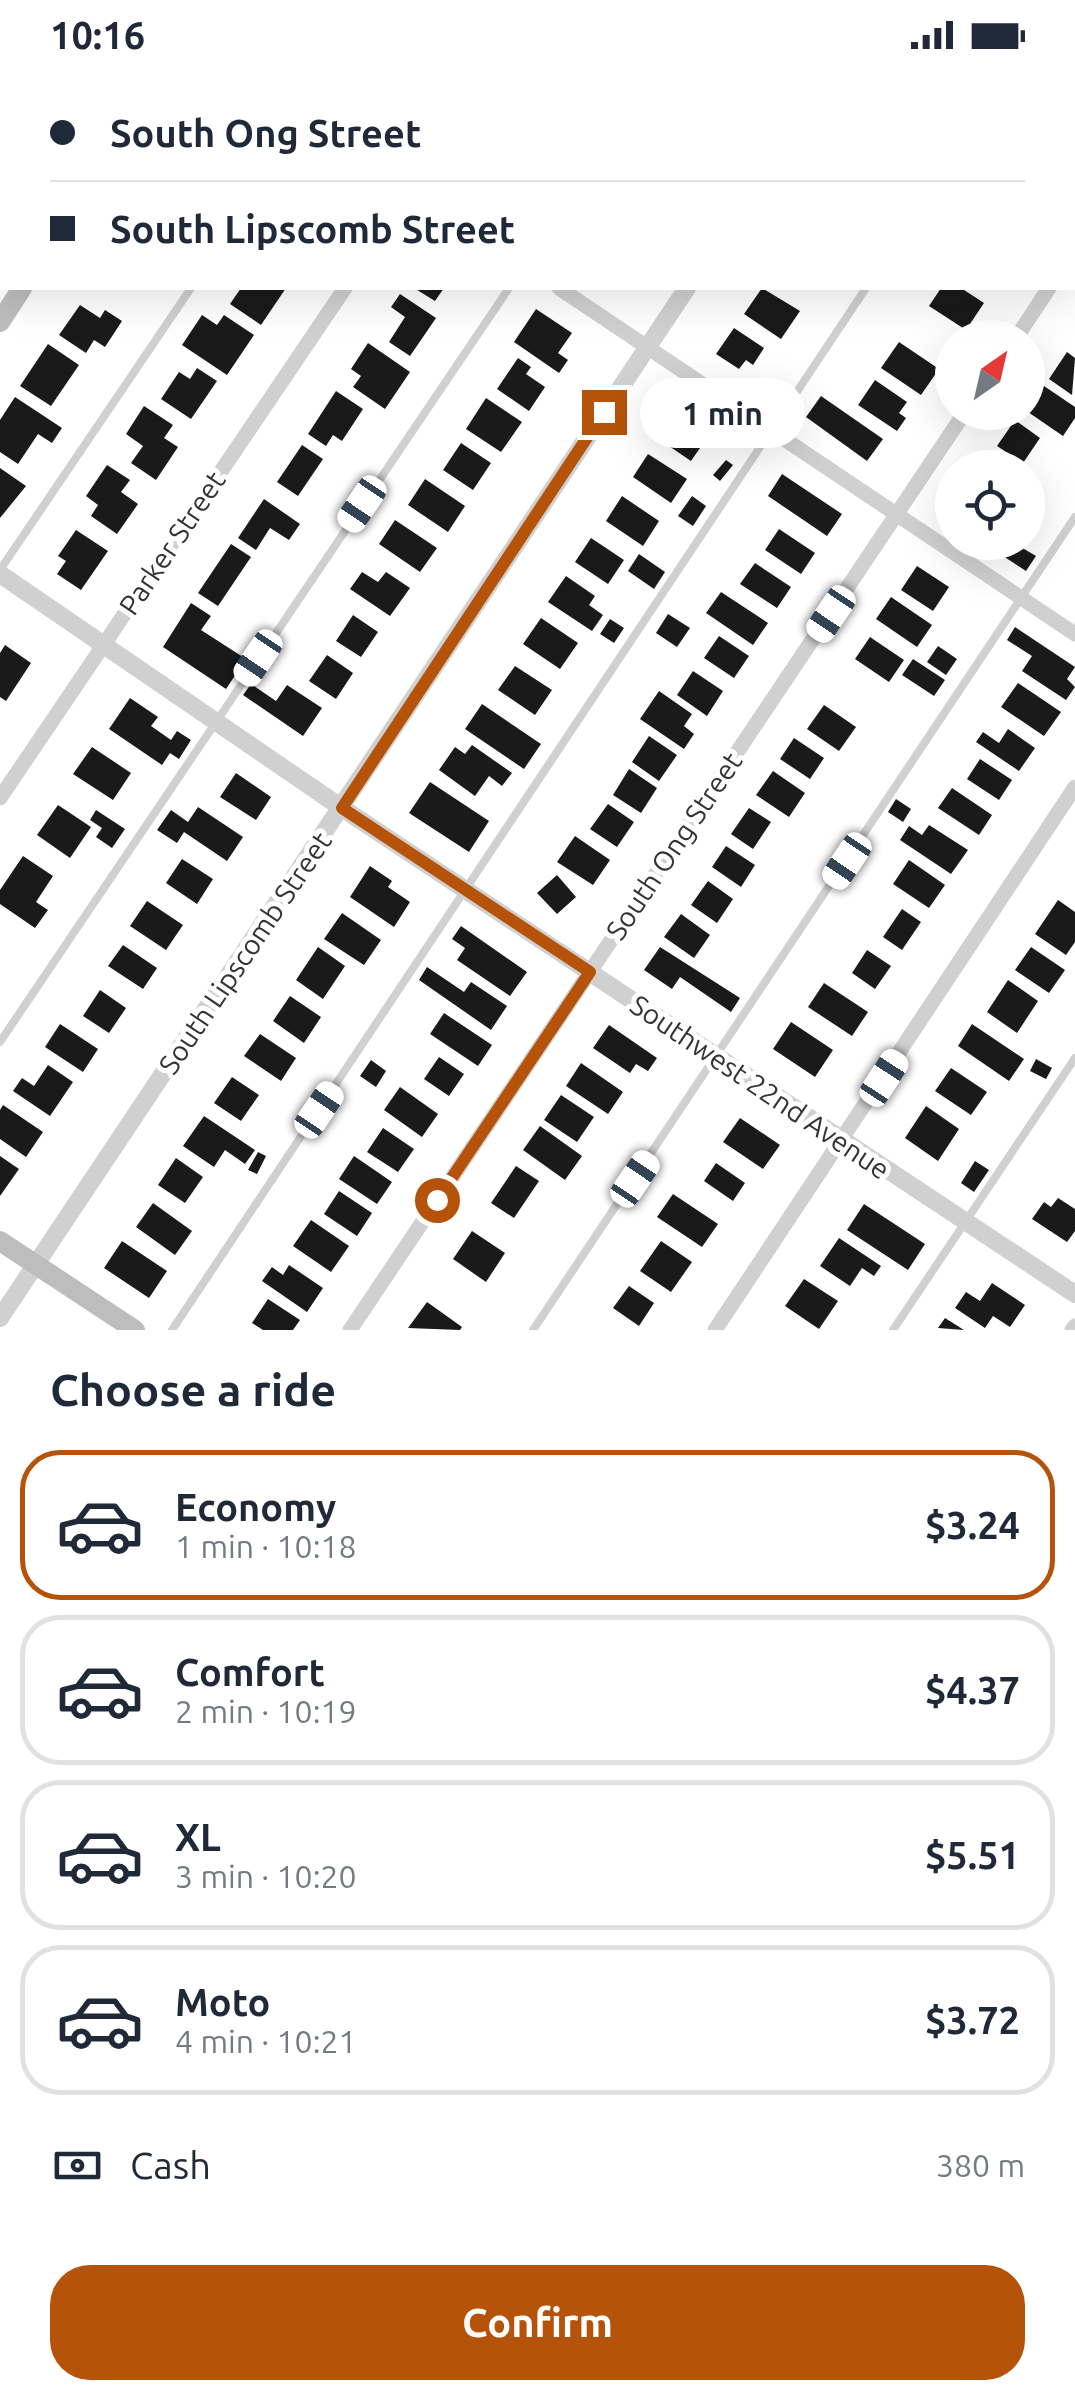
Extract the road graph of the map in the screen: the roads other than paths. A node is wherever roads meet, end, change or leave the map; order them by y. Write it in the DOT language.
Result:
graph roads {
  1 [pos="21,290"];
  2 [pos="190,290"];
  3 [pos="344,290"];
  4 [pos="508,290"];
  5 [pos="562,290"];
  6 [pos="686,290"];
  7 [pos="865,290"];
  8 [pos="1048,290"];
  9 [pos="1028,320"];
  10 [pos="0,322"];
  11 [pos="648,346"];
  12 [pos="770,430"];
  13 [pos="954,430"];
  14 [pos="897,516"];
  15 [pos="1075,516"];
  16 [pos="0,572"];
  17 [pos="1020,598"];
  18 [pos="1075,634"];
  19 [pos="104,644"];
  20 [pos="216,720"];
  21 [pos="1075,787"];
  22 [pos="0,798"];
  23 [pos="342,808"];
  24 [pos="466,890"];
  25 [pos="590,972"];
  26 [pos="0,1042"];
  27 [pos="717,1058"];
  28 [pos="1075,1058"];
  29 [pos="842,1142"];
  30 [pos="964,1222"];
  31 [pos="0,1240"];
  32 [pos="36,1265"];
  33 [pos="1075,1294"];
  34 [pos="0,1318"];
  35 [pos="135,1330"];
  36 [pos="172,1330"];
  37 [pos="350,1330"];
  38 [pos="532,1330"];
  39 [pos="715,1330"];
  40 [pos="893,1330"];
  1 -- 10 [label="main road"];
  2 -- 16 [label="lane"];
  3 -- 19 [label="street, Parker Street"];
  4 -- 20 [label="lane"];
  5 -- 11 [label="street"];
  6 -- 11 [label="street, South Lipscomb Street"];
  7 -- 12 [label="lane"];
  8 -- 9 [label="street"];
  11 -- 12 [label="street"];
  11 -- 23 [label="street, South Lipscomb Street"];
  12 -- 14 [label="street"];
  12 -- 24 [label="lane"];
  13 -- 14 [label="street, South Ong Street"];
  14 -- 17 [label="street"];
  14 -- 25 [label="street, South Ong Street"];
  15 -- 17 [label="lane"];
  16 -- 19 [label="street, Southwest 22nd Avenue"];
  17 -- 18 [label="street"];
  17 -- 27 [label="lane"];
  19 -- 20 [label="street, Southwest 22nd Avenue"];
  19 -- 22 [label="street, Parker Street"];
  20 -- 23 [label="street, Southwest 22nd Avenue"];
  20 -- 26 [label="lane"];
  21 -- 29 [label="street"];
  23 -- 24 [label="street, Southwest 22nd Avenue"];
  23 -- 32 [label="street, South Lipscomb Street"];
  24 -- 25 [label="street, Southwest 22nd Avenue"];
  24 -- 36 [label="lane"];
  25 -- 27 [label="street, Southwest 22nd Avenue"];
  25 -- 37 [label="street, South Ong Street"];
  27 -- 29 [label="street, Southwest 22nd Avenue"];
  27 -- 38 [label="lane"];
  28 -- 30 [label="lane"];
  29 -- 30 [label="street, Southwest 22nd Avenue"];
  29 -- 39 [label="street"];
  30 -- 33 [label="street, Southwest 22nd Avenue"];
  30 -- 40 [label="lane"];
  31 -- 32 [label="main road"];
  32 -- 34 [label="street, South Lipscomb Street"];
  32 -- 35 [label="main road"];
}
